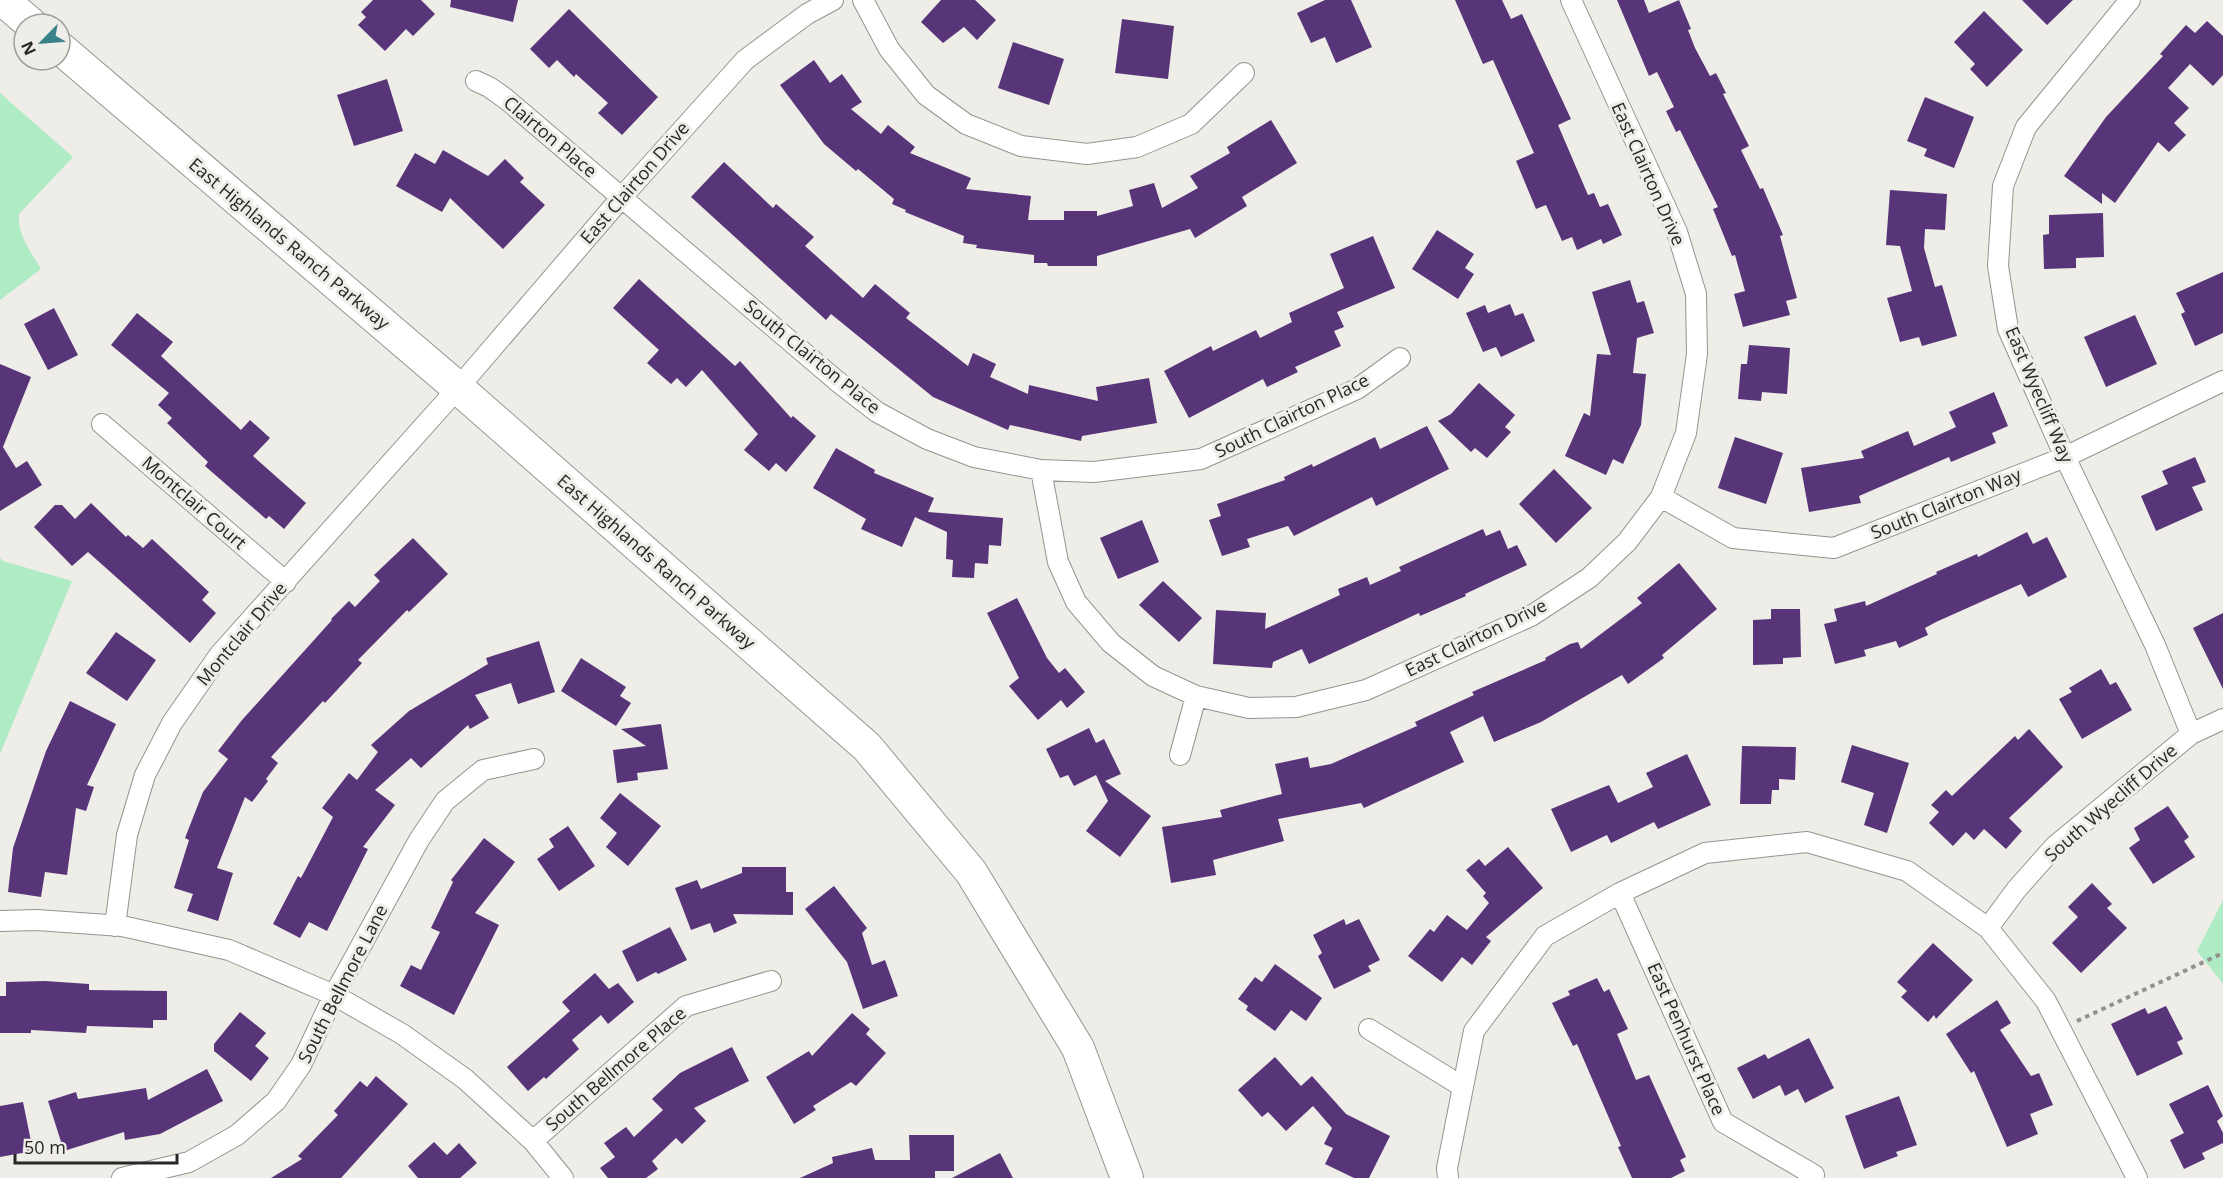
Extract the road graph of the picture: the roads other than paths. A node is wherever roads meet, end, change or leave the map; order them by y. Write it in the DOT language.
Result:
graph roads {
  1 [pos="3,0"];
  2 [pos="832,0"];
  3 [pos="863,0"];
  4 [pos="1570,0"];
  5 [pos="2130,0"];
  6 [pos="18,12"];
  7 [pos="72,58"];
  8 [pos="1244,73"];
  9 [pos="476,81"];
  10 [pos="622,197"];
  11 [pos="1400,358"];
  12 [pos="2223,381"];
  13 [pos="458,388"];
  14 [pos="102,424"];
  15 [pos="2065,457"];
  16 [pos="1041,470"];
  17 [pos="1661,497"];
  18 [pos="286,582"];
  19 [pos="1196,696"];
  20 [pos="2223,720"];
  21 [pos="2191,734"];
  22 [pos="1180,755"];
  23 [pos="534,759"];
  24 [pos="1620,893"];
  25 [pos="0,921"];
  26 [pos="115,926"];
  27 [pos="1988,928"];
  28 [pos="771,981"];
  29 [pos="334,995"];
  30 [pos="1369,1029"];
  31 [pos="1463,1087"];
  32 [pos="533,1142"];
  33 [pos="1814,1176"];
  34 [pos="122,1178"];
  35 [pos="563,1178"];
  36 [pos="1127,1178"];
  37 [pos="1448,1178"];
  38 [pos="2137,1178"];
  1 -- 6 [label="main road"];
  2 -- 10 [label="street, East Clairton Drive"];
  3 -- 8 [label="street"];
  4 -- 17 [label="street, East Clairton Drive"];
  5 -- 15 [label="street, East Wyecliff Way"];
  7 -- 13 [label="main road, East Highlands Ranch Parkway"];
  9 -- 10 [label="street, Clairton Place"];
  10 -- 13 [label="street, East Clairton Drive"];
  10 -- 16 [label="street, South Clairton Place"];
  11 -- 16 [label="street, South Clairton Place"];
  12 -- 15 [label="street, South Clairton Way"];
  13 -- 18 [label="street, Montclair Drive"];
  13 -- 36 [label="main road, East Highlands Ranch Parkway"];
  14 -- 18 [label="street, Montclair Court"];
  15 -- 17 [label="street, South Clairton Way"];
  15 -- 21 [label="street, East Wyecliff Way"];
  16 -- 19 [label="street, East Clairton Drive"];
  17 -- 19 [label="street, East Clairton Drive"];
  18 -- 26 [label="street, Montclair Drive"];
  19 -- 22 [label="street"];
  20 -- 21 [label="street, South Wyecliff Drive"];
  21 -- 27 [label="street, South Wyecliff Drive"];
  23 -- 29 [label="street, South Bellmore Lane"];
  24 -- 27 [label="street"];
  24 -- 31 [label="street"];
  24 -- 33 [label="street, East Penhurst Place"];
  25 -- 26 [label="street"];
  26 -- 29 [label="street"];
  27 -- 38 [label="street"];
  28 -- 32 [label="street, South Bellmore Place"];
  29 -- 32 [label="street"];
  29 -- 34 [label="street, South Bellmore Lane"];
  30 -- 31 [label="street"];
  31 -- 37 [label="street"];
  32 -- 35 [label="street"];
}
